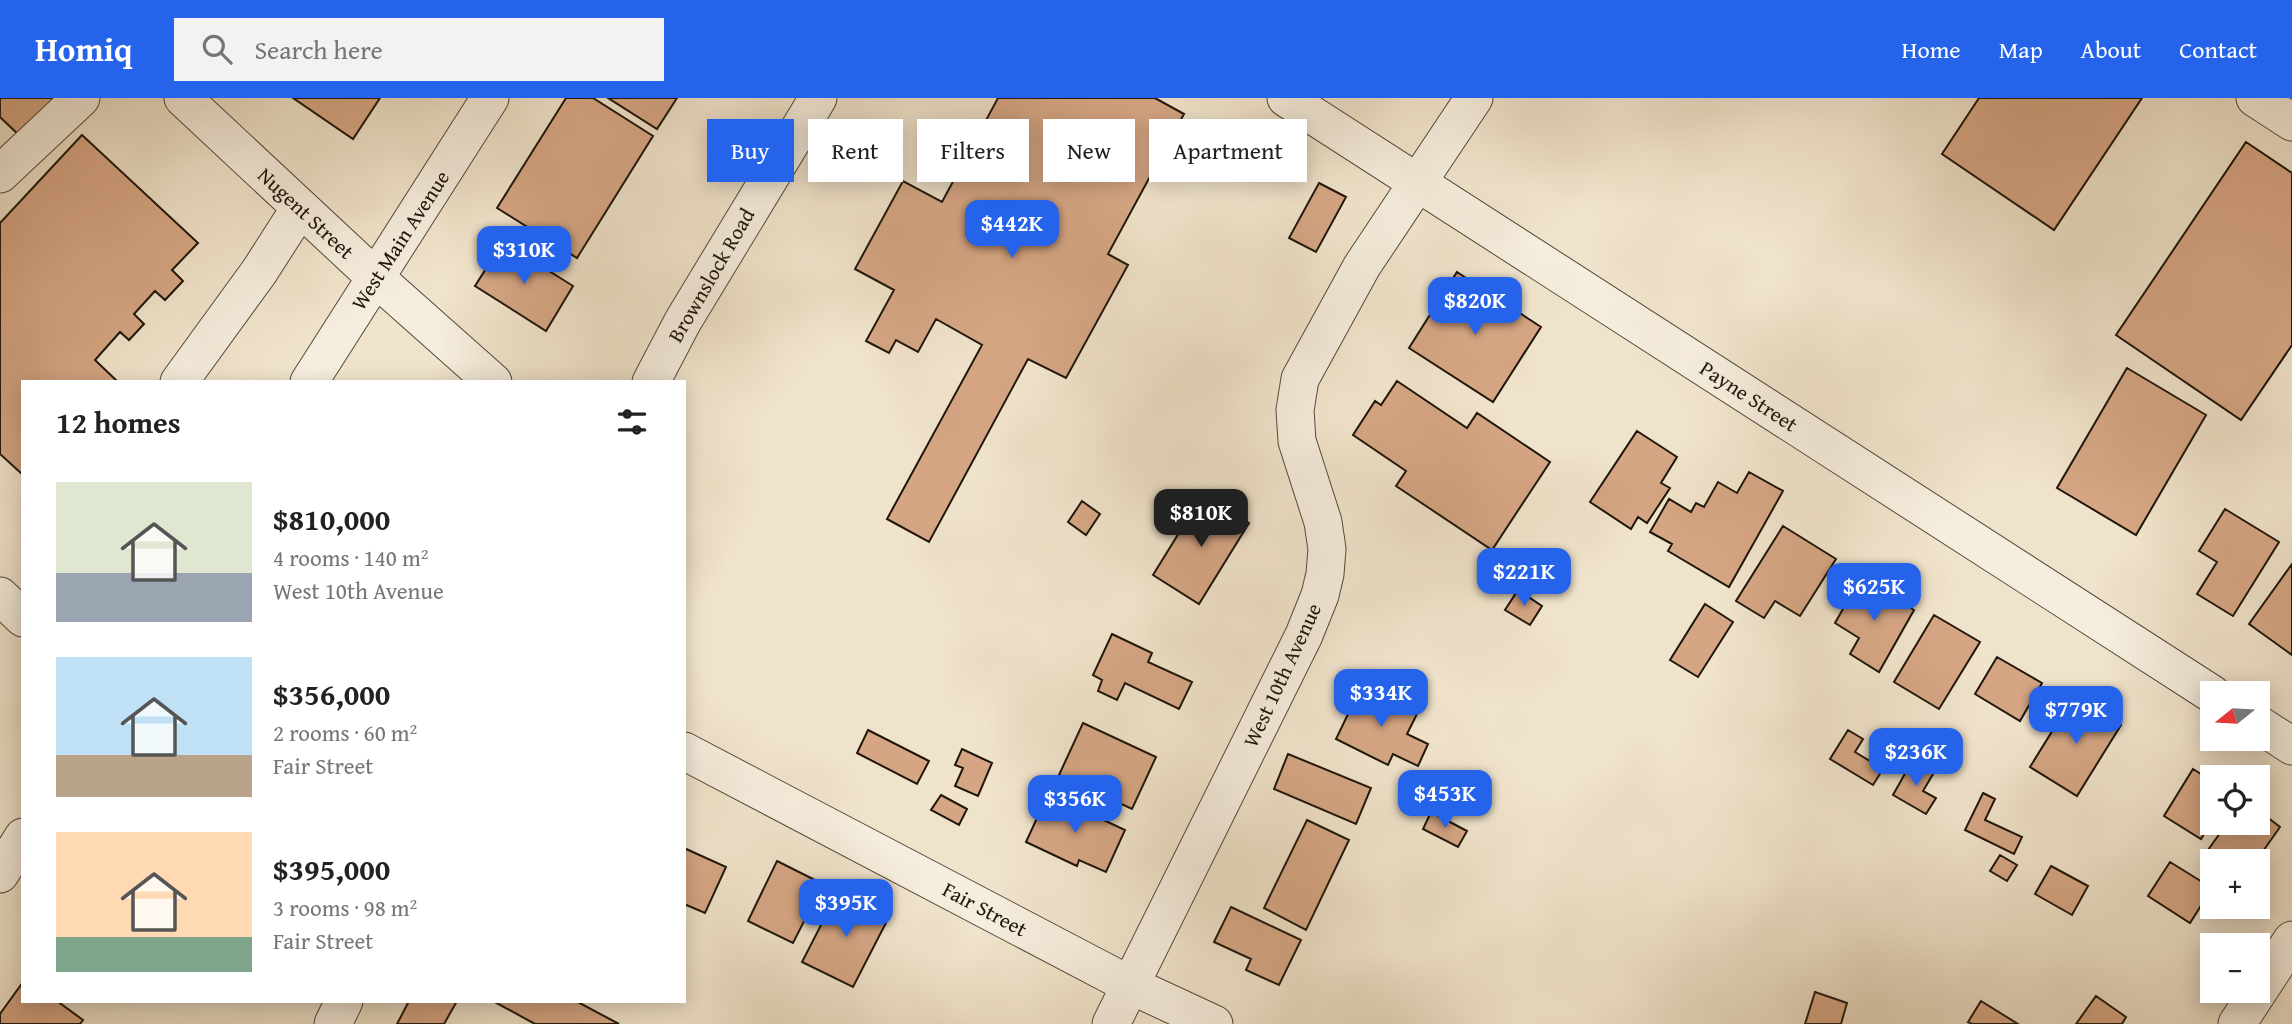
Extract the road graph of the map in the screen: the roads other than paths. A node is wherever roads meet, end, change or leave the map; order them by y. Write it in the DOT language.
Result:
graph roads {
  1 [pos="81,98"];
  2 [pos="183,98"];
  3 [pos="490,98"];
  4 [pos="818,98"];
  5 [pos="1286,98"];
  6 [pos="1474,98"];
  7 [pos="2255,98"];
  8 [pos="2292,122"];
  9 [pos="0,174"];
  10 [pos="1418,183"];
  11 [pos="300,208"];
  12 [pos="376,278"];
  13 [pos="180,380"];
  14 [pos="310,380"];
  15 [pos="491,380"];
  16 [pos="652,380"];
  17 [pos="0,596"];
  18 [pos="21,616"];
  19 [pos="2200,686"];
  20 [pos="2270,732"];
  21 [pos="2292,746"];
  22 [pos="686,752"];
  23 [pos="21,840"];
  24 [pos="0,874"];
  25 [pos="2292,940"];
  26 [pos="1130,985"];
  27 [pos="343,1003"];
  28 [pos="333,1024"];
  29 [pos="1111,1024"];
  30 [pos="1214,1024"];
  31 [pos="2237,1024"];
  1 -- 9 [label="street"];
  2 -- 11 [label="street, Nugent Street"];
  3 -- 12 [label="street, West Main Avenue"];
  4 -- 16 [label="street, Brownslock Road"];
  5 -- 10 [label="street, Payne Street"];
  6 -- 10 [label="street, West 10th Avenue"];
  7 -- 8 [label="street"];
  10 -- 19 [label="street, Payne Street"];
  10 -- 26 [label="street, West 10th Avenue"];
  11 -- 12 [label="street, Nugent Street"];
  11 -- 13 [label="street"];
  12 -- 14 [label="street, West Main Avenue"];
  12 -- 15 [label="street, Nugent Street"];
  17 -- 18 [label="street"];
  20 -- 21 [label="street"];
  22 -- 26 [label="street, Fair Street"];
  23 -- 24 [label="street"];
  25 -- 31 [label="street"];
  26 -- 29 [label="street, West 10th Avenue"];
  26 -- 30 [label="street, Fair Street"];
  27 -- 28 [label="street"];
}
